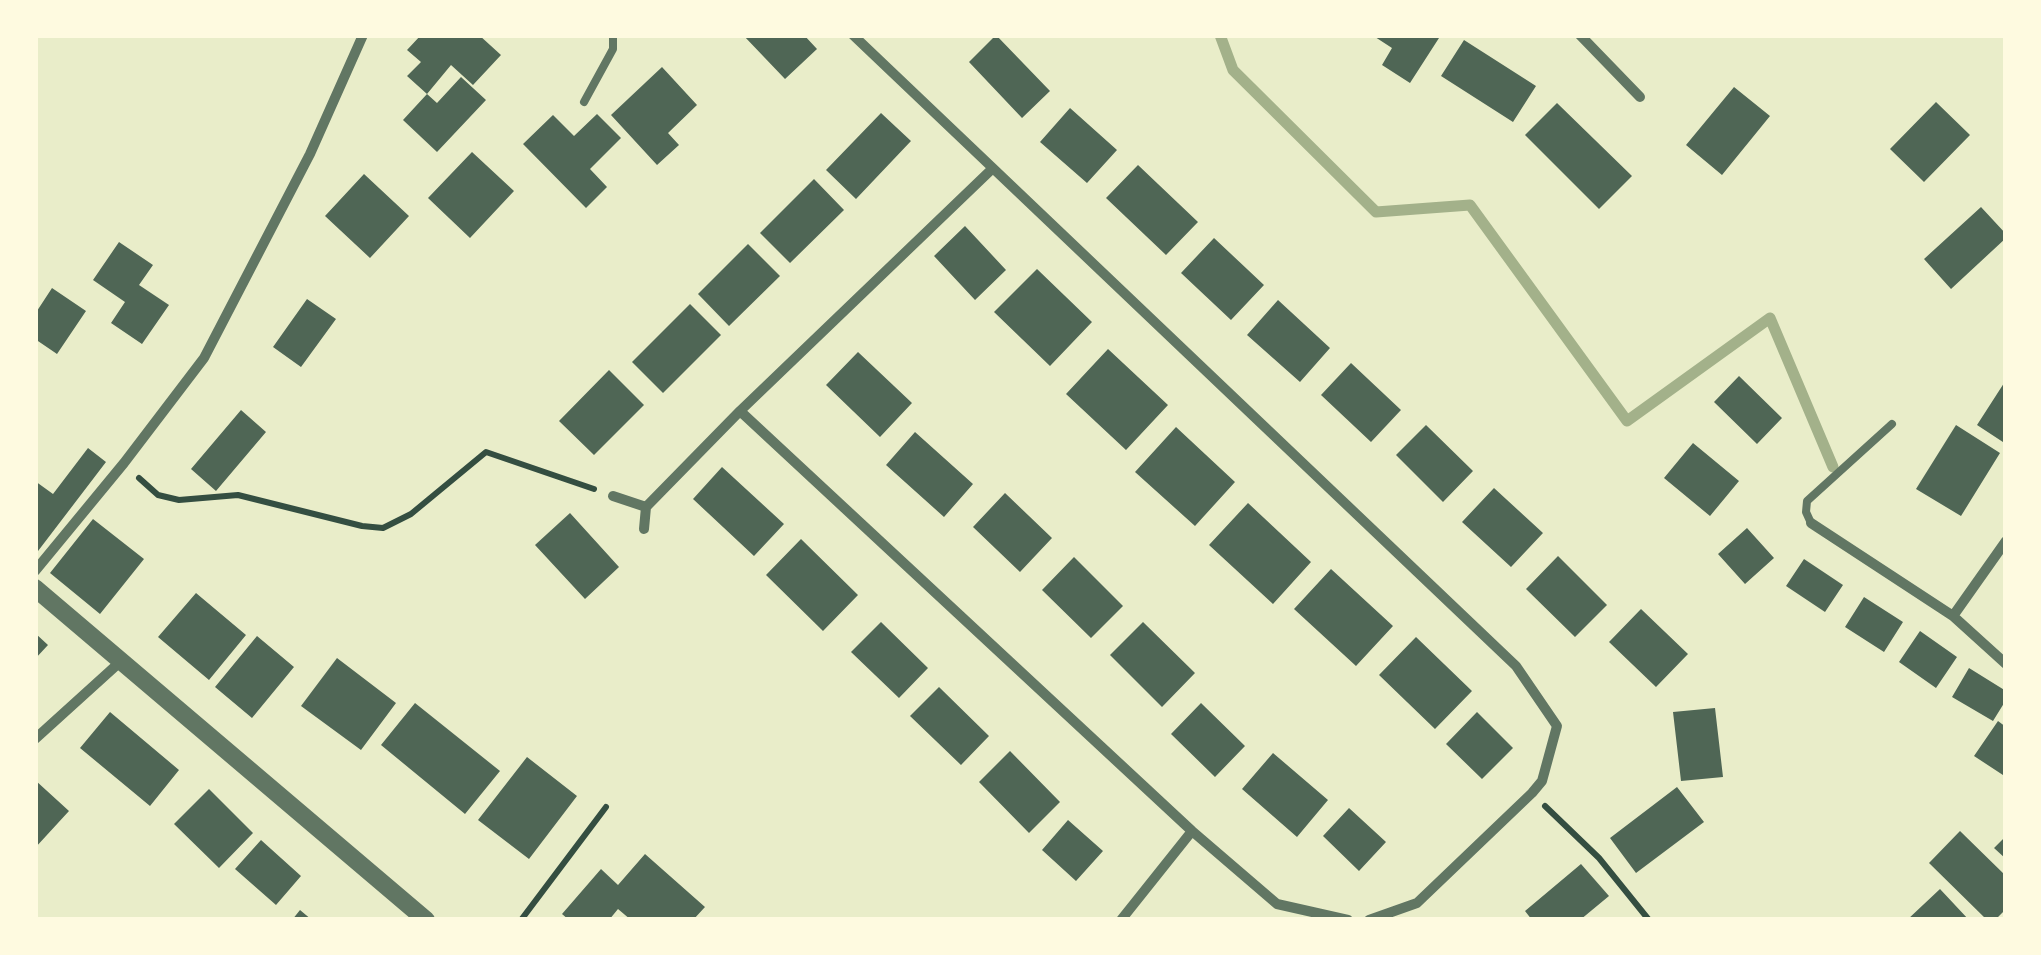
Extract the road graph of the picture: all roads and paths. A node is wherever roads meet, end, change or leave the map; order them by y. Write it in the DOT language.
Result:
graph roads {
  1 [pos="363,35"];
  2 [pos="613,35"];
  3 [pos="853,35"];
  4 [pos="1580,35"];
  5 [pos="1640,96"];
  6 [pos="584,102"];
  7 [pos="992,169"];
  8 [pos="740,411"];
  9 [pos="1892,424"];
  10 [pos="124,463"];
  11 [pos="613,496"];
  12 [pos="646,507"];
  13 [pos="1810,523"];
  14 [pos="644,529"];
  15 [pos="2006,541"];
  16 [pos="35,571"];
  17 [pos="35,588"];
  18 [pos="1953,616"];
  19 [pos="120,662"];
  20 [pos="2006,664"];
  21 [pos="35,739"];
  22 [pos="1532,793"];
  23 [pos="606,807"];
  24 [pos="1192,831"];
  25 [pos="426,920"];
  26 [pos="521,920"];
  27 [pos="1121,920"];
  28 [pos="1348,920"];
  29 [pos="1369,920"];
  30 [pos="1648,920"];
  1 -- 10 [label="street"];
  2 -- 6 [label="lane"];
  3 -- 7 [label="street"];
  4 -- 5 [label="street"];
  7 -- 8 [label="street"];
  7 -- 22 [label="street"];
  8 -- 12 [label="street"];
  8 -- 24 [label="street"];
  9 -- 13 [label="lane"];
  10 -- 11 [label="path"];
  10 -- 16 [label="street"];
  11 -- 12 [label="street"];
  12 -- 14 [label="street"];
  13 -- 18 [label="street"];
  15 -- 18 [label="street"];
  17 -- 19 [label="street"];
  18 -- 20 [label="street"];
  19 -- 21 [label="street"];
  19 -- 25 [label="street"];
  22 -- 29 [label="street"];
  22 -- 30 [label="path"];
  23 -- 26 [label="path"];
  24 -- 27 [label="street"];
  24 -- 28 [label="street"];
}
